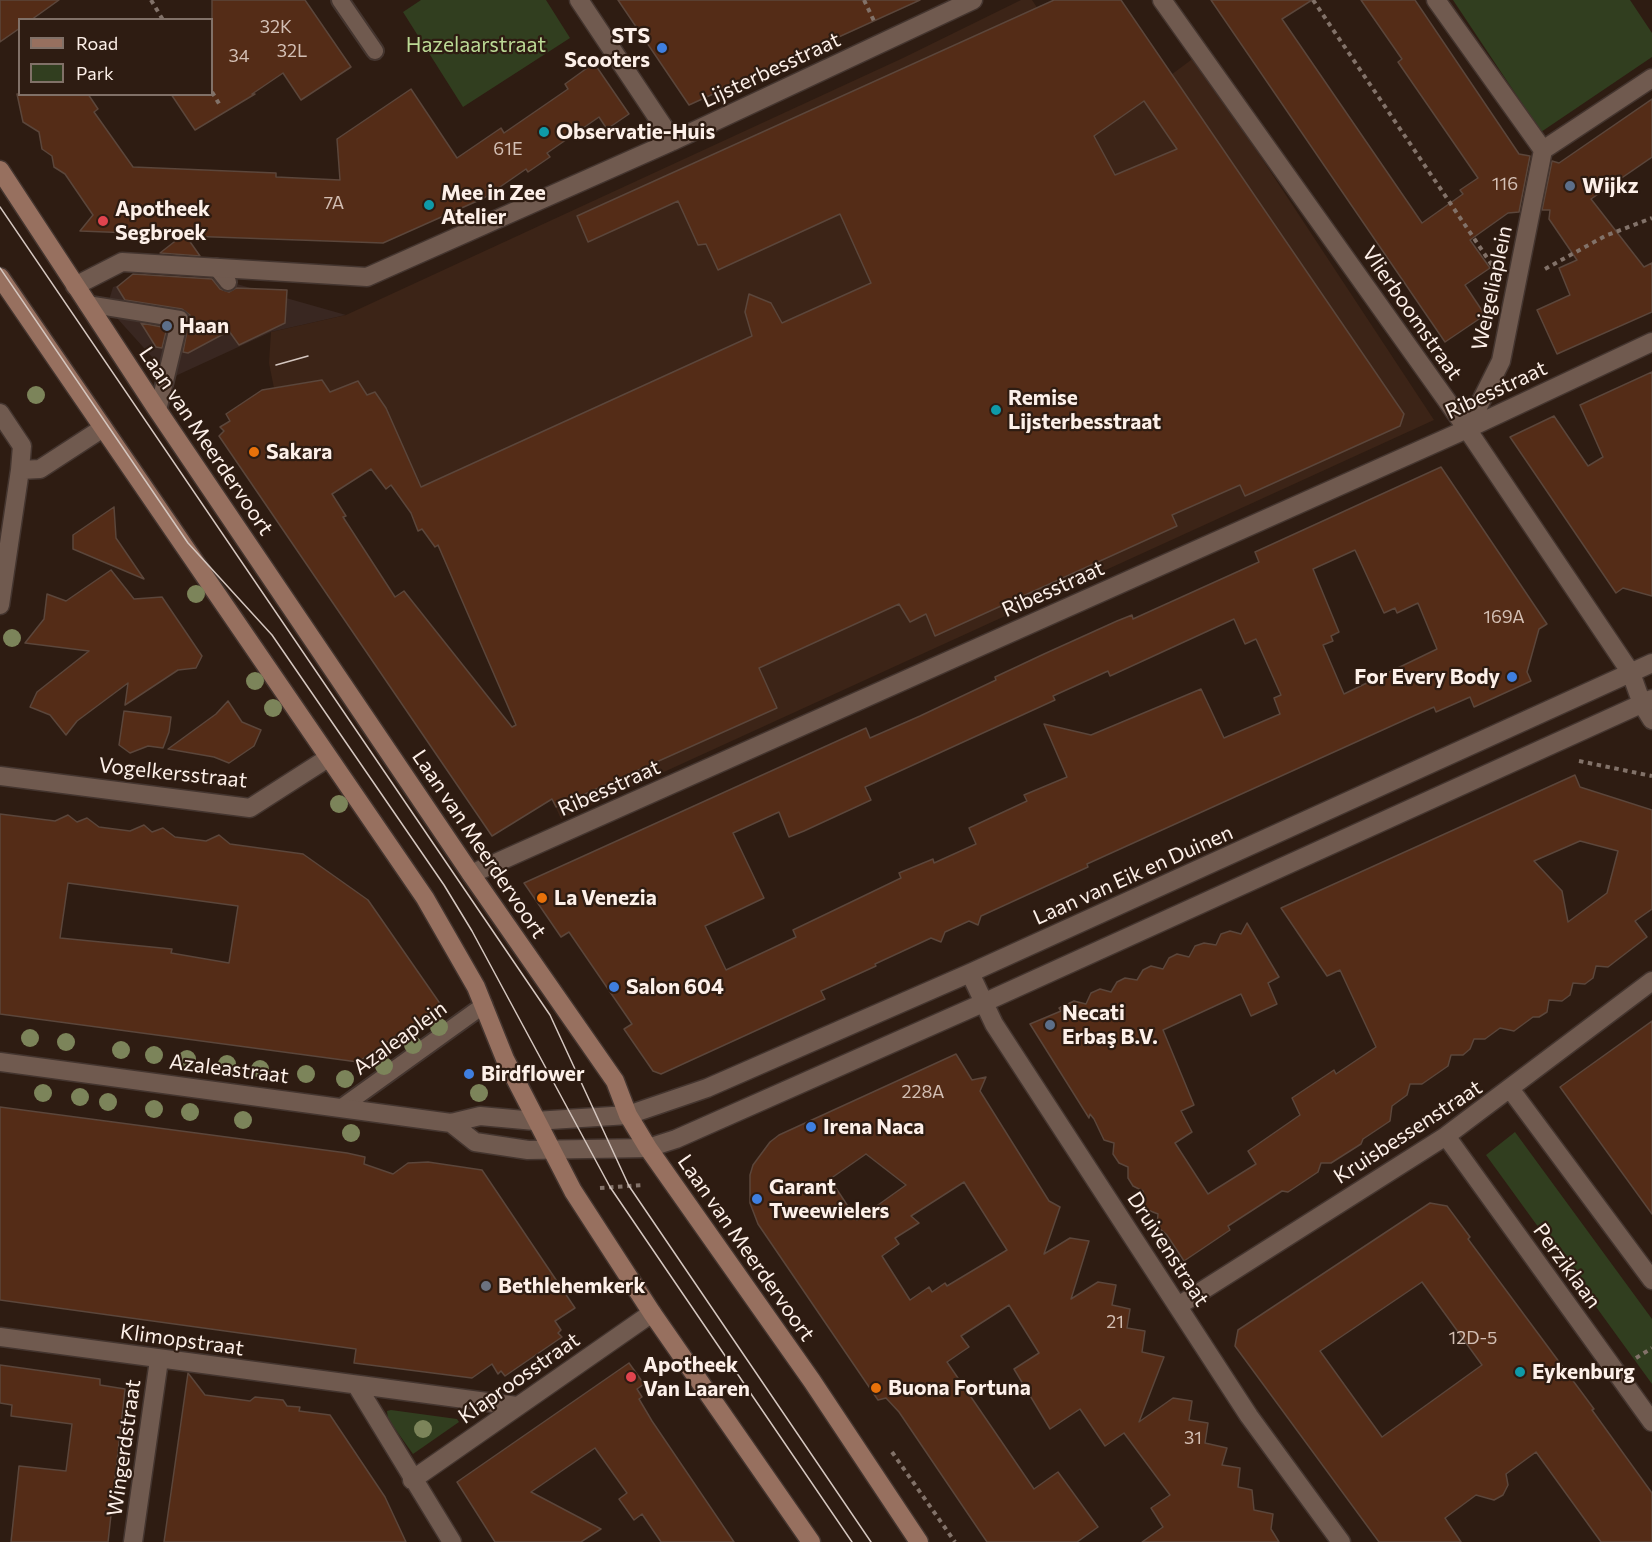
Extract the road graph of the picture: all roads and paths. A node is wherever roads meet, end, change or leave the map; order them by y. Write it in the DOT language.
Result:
graph roads {
  1 [pos="151,0"];
  2 [pos="340,0"];
  3 [pos="579,0"];
  4 [pos="973,0"];
  5 [pos="1162,0"];
  6 [pos="1313,0"];
  7 [pos="1436,0"];
  8 [pos="162,18"];
  9 [pos="375,51"];
  10 [pos="1652,78"];
  11 [pos="213,94"];
  12 [pos="222,107"];
  13 [pos="673,141"];
  14 [pos="1543,150"];
  15 [pos="0,170"];
  16 [pos="1652,218"];
  17 [pos="216,267"];
  18 [pos="0,277"];
  19 [pos="228,282"];
  20 [pos="75,286"];
  21 [pos="1515,291"];
  22 [pos="87,304"];
  23 [pos="1652,342"];
  24 [pos="158,410"];
  25 [pos="0,413"];
  26 [pos="103,428"];
  27 [pos="1467,429"];
  28 [pos="21,470"];
  29 [pos="0,605"];
  30 [pos="1652,663"];
  31 [pos="1631,673"];
  32 [pos="1649,708"];
  33 [pos="1535,751"];
  34 [pos="328,758"];
  35 [pos="0,776"];
  36 [pos="1652,776"];
  37 [pos="471,874"];
  38 [pos="970,974"];
  39 [pos="1652,981"];
  40 [pos="983,1003"];
  41 [pos="484,1005"];
  42 [pos="0,1062"];
  43 [pos="511,1072"];
  44 [pos="615,1081"];
  45 [pos="1511,1090"];
  46 [pos="342,1107"];
  47 [pos="628,1115"];
  48 [pos="535,1121"];
  49 [pos="452,1123"];
  50 [pos="1446,1136"];
  51 [pos="648,1148"];
  52 [pos="550,1150"];
  53 [pos="673,1183"];
  54 [pos="573,1191"];
  55 [pos="1652,1280"];
  56 [pos="1178,1306"];
  57 [pos="652,1313"];
  58 [pos="0,1337"];
  59 [pos="159,1360"];
  60 [pos="357,1386"];
  61 [pos="517,1406"];
  62 [pos="1652,1422"];
  63 [pos="412,1480"];
  64 [pos="133,1542"];
  65 [pos="452,1542"];
  66 [pos="811,1542"];
  67 [pos="920,1542"];
  68 [pos="1341,1542"];
  1 -- 8 [label="path"];
  2 -- 9 [label="lane"];
  3 -- 13 [label="street"];
  4 -- 13 [label="street, Lijsterbesstraat"];
  5 -- 27 [label="street, Vlierboomstraat"];
  6 -- 21 [label="path"];
  7 -- 14 [label="street"];
  10 -- 14 [label="street"];
  11 -- 12 [label="path"];
  13 -- 17 [label="street, Lijsterbesstraat"];
  14 -- 21 [label="street, Weigeliaplein"];
  15 -- 20 [label="street, Laan van Meerdervoort"];
  16 -- 21 [label="path"];
  17 -- 19 [label="lane"];
  17 -- 20 [label="street, Lijsterbesstraat"];
  18 -- 26 [label="street"];
  20 -- 22 [label="street, Laan van Meerdervoort"];
  21 -- 27 [label="street, Weigeliaplein"];
  22 -- 24 [label="street, Laan van Meerdervoort"];
  22 -- 24 [label="lane"];
  23 -- 27 [label="street, Ribesstraat"];
  24 -- 37 [label="street, Laan van Meerdervoort"];
  25 -- 28 [label="street"];
  26 -- 28 [label="street"];
  26 -- 34 [label="street"];
  27 -- 31 [label="street, Vlierboomstraat"];
  27 -- 37 [label="street, Ribesstraat"];
  28 -- 29 [label="street"];
  30 -- 31 [label="street, Laan van Eik en Duinen"];
  31 -- 32 [label="street, Vlierboomstraat"];
  31 -- 38 [label="street, Laan van Eik en Duinen"];
  32 -- 33 [label="street"];
  33 -- 36 [label="path"];
  33 -- 40 [label="street"];
  34 -- 35 [label="street, Vogelkersstraat"];
  34 -- 41 [label="street"];
  37 -- 44 [label="street, Laan van Meerdervoort"];
  38 -- 40 [label="street, Druivenstraat"];
  38 -- 47 [label="street, Laan van Eik en Duinen"];
  39 -- 45 [label="street, Kruisbessenstraat"];
  40 -- 51 [label="street"];
  40 -- 56 [label="street, Druivenstraat"];
  41 -- 43 [label="street"];
  41 -- 46 [label="lane, Azaleaplein"];
  42 -- 46 [label="street, Azaleastraat"];
  43 -- 44 [label="path"];
  43 -- 48 [label="street"];
  44 -- 47 [label="street, Laan van Meerdervoort"];
  45 -- 50 [label="street, Kruisbessenstraat"];
  45 -- 55 [label="street"];
  46 -- 49 [label="street, Azaleastraat"];
  47 -- 48 [label="street, Laan van Eik en Duinen"];
  47 -- 51 [label="street, Laan van Meerdervoort"];
  48 -- 49 [label="street, Azaleastraat"];
  48 -- 52 [label="street"];
  49 -- 52 [label="street"];
  50 -- 56 [label="street, Kruisbessenstraat"];
  50 -- 62 [label="street, Perziklaan"];
  51 -- 52 [label="street"];
  51 -- 53 [label="street, Laan van Meerdervoort"];
  52 -- 54 [label="street"];
  53 -- 54 [label="path"];
  53 -- 67 [label="street, Laan van Meerdervoort"];
  54 -- 57 [label="street"];
  56 -- 68 [label="street, Druivenstraat"];
  57 -- 61 [label="street, Klaproosstraat"];
  57 -- 66 [label="street"];
  58 -- 59 [label="street, Klimopstraat"];
  59 -- 60 [label="street, Klimopstraat"];
  59 -- 64 [label="street, Wingerdstraat"];
  60 -- 61 [label="street, Klimopstraat"];
  60 -- 63 [label="street"];
  61 -- 63 [label="street, Klaproosstraat"];
  63 -- 65 [label="street"];
}
